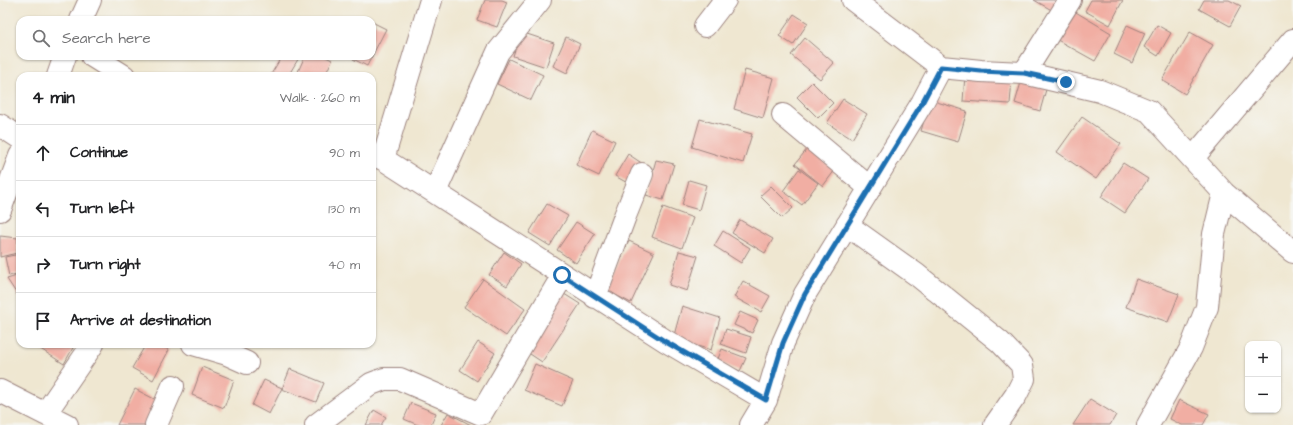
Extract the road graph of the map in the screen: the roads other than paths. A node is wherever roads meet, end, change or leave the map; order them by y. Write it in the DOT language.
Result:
graph roads {
  1 [pos="540,0"];
  2 [pos="725,0"];
  3 [pos="852,0"];
  4 [pos="1070,0"];
  5 [pos="425,2"];
  6 [pos="705,26"];
  7 [pos="1293,40"];
  8 [pos="64,60"];
  9 [pos="98,60"];
  10 [pos="941,67"];
  11 [pos="59,72"];
  12 [pos="118,72"];
  13 [pos="1024,73"];
  14 [pos="783,115"];
  15 [pos="0,125"];
  16 [pos="16,135"];
  17 [pos="378,157"];
  18 [pos="1193,158"];
  19 [pos="16,167"];
  20 [pos="642,174"];
  21 [pos="870,188"];
  22 [pos="435,192"];
  23 [pos="1224,193"];
  24 [pos="0,210"];
  25 [pos="847,225"];
  26 [pos="1293,252"];
  27 [pos="562,275"];
  28 [pos="595,297"];
  29 [pos="90,348"];
  30 [pos="207,348"];
  31 [pos="247,363"];
  32 [pos="173,386"];
  33 [pos="0,390"];
  34 [pos="766,400"];
  35 [pos="45,414"];
  36 [pos="485,419"];
  37 [pos="67,425"];
  38 [pos="156,425"];
  39 [pos="316,425"];
  40 [pos="751,425"];
  41 [pos="995,425"];
  42 [pos="1148,425"];
  1 -- 22 [label="street"];
  2 -- 6 [label="street"];
  3 -- 10 [label="street"];
  4 -- 13 [label="street"];
  5 -- 17 [label="street"];
  7 -- 18 [label="street"];
  8 -- 11 [label="street"];
  9 -- 12 [label="street"];
  10 -- 13 [label="street"];
  10 -- 21 [label="street"];
  13 -- 18 [label="street"];
  14 -- 21 [label="street"];
  15 -- 16 [label="street"];
  17 -- 22 [label="street"];
  18 -- 23 [label="street"];
  19 -- 24 [label="street"];
  20 -- 28 [label="street"];
  21 -- 25 [label="street"];
  22 -- 27 [label="street"];
  23 -- 26 [label="street"];
  23 -- 42 [label="street"];
  25 -- 34 [label="street"];
  25 -- 41 [label="street"];
  27 -- 28 [label="street"];
  27 -- 36 [label="street"];
  28 -- 34 [label="street"];
  29 -- 35 [label="street"];
  30 -- 31 [label="street"];
  32 -- 38 [label="street"];
  33 -- 35 [label="street"];
  34 -- 40 [label="street"];
  35 -- 37 [label="street"];
  36 -- 39 [label="street"];
}
